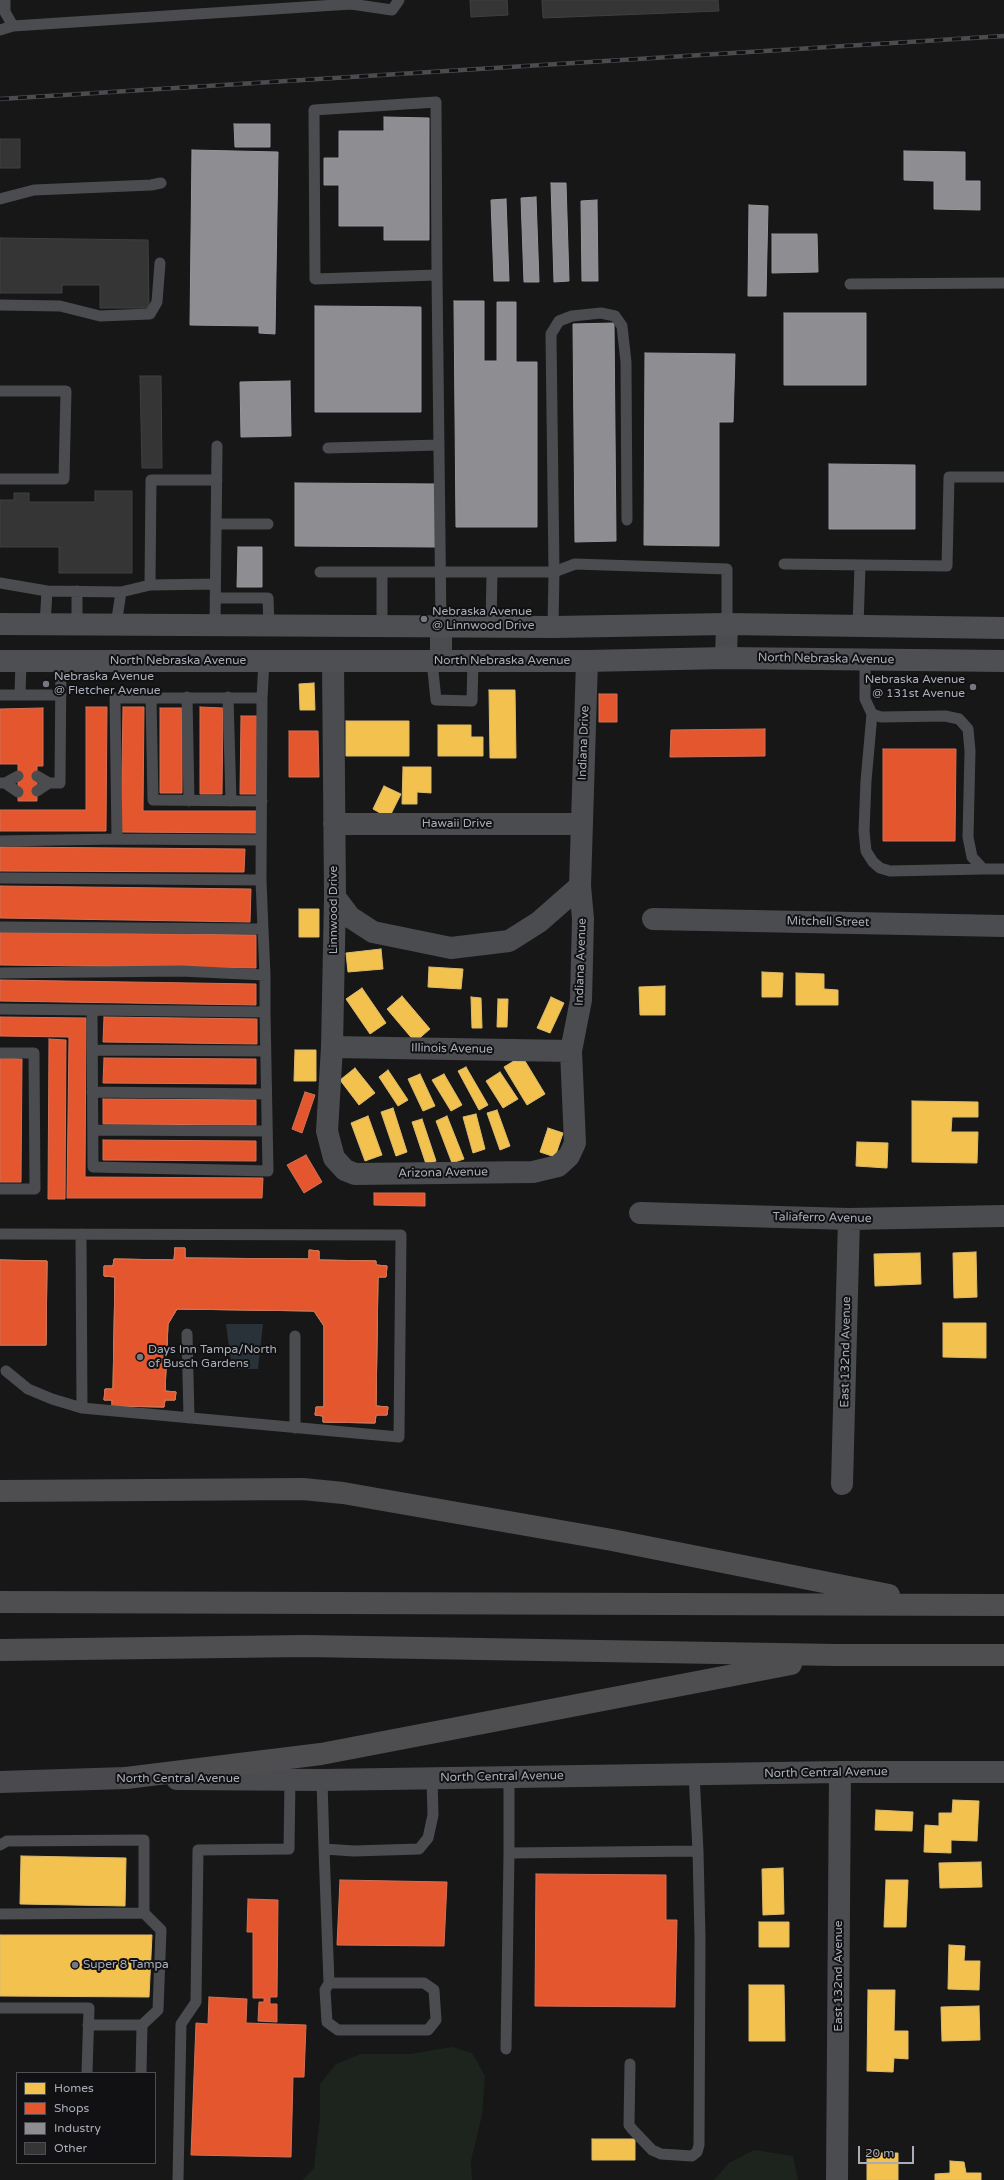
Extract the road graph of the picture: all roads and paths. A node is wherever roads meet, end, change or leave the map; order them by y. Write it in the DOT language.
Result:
graph roads {
  1 [pos="5,0"];
  2 [pos="399,0"];
  3 [pos="354,2"];
  4 [pos="13,26"];
  5 [pos="0,30"];
  6 [pos="160,183"];
  7 [pos="0,200"];
  8 [pos="160,263"];
  9 [pos="438,275"];
  10 [pos="1004,282"];
  11 [pos="850,284"];
  12 [pos="0,304"];
  13 [pos="0,391"];
  14 [pos="439,445"];
  15 [pos="218,446"];
  16 [pos="328,448"];
  17 [pos="1004,477"];
  18 [pos="0,479"];
  19 [pos="217,480"];
  20 [pos="627,520"];
  21 [pos="216,524"];
  22 [pos="268,524"];
  23 [pos="784,564"];
  24 [pos="860,566"];
  25 [pos="320,572"];
  26 [pos="382,572"];
  27 [pos="554,572"];
  28 [pos="440,573"];
  29 [pos="492,573"];
  30 [pos="0,583"];
  31 [pos="215,584"];
  32 [pos="150,585"];
  33 [pos="47,591"];
  34 [pos="77,591"];
  35 [pos="121,592"];
  36 [pos="215,598"];
  37 [pos="0,624"];
  38 [pos="727,624"];
  39 [pos="45,625"];
  40 [pos="77,625"];
  41 [pos="116,625"];
  42 [pos="215,625"];
  43 [pos="269,626"];
  44 [pos="382,626"];
  45 [pos="858,626"];
  46 [pos="441,627"];
  47 [pos="491,627"];
  48 [pos="553,627"];
  49 [pos="1004,628"];
  50 [pos="726,658"];
  51 [pos="865,660"];
  52 [pos="10,661"];
  53 [pos="61,661"];
  54 [pos="264,661"];
  55 [pos="333,661"];
  56 [pos="437,661"];
  57 [pos="473,661"];
  58 [pos="1004,661"];
  59 [pos="587,662"];
  60 [pos="263,693"];
  61 [pos="0,695"];
  62 [pos="20,695"];
  63 [pos="61,695"];
  64 [pos="151,697"];
  65 [pos="187,697"];
  66 [pos="228,697"];
  67 [pos="872,714"];
  68 [pos="18,776"];
  69 [pos="37,776"];
  70 [pos="2,783"];
  71 [pos="49,783"];
  72 [pos="37,791"];
  73 [pos="18,792"];
  74 [pos="189,801"];
  75 [pos="231,801"];
  76 [pos="262,801"];
  77 [pos="334,824"];
  78 [pos="581,824"];
  79 [pos="117,839"];
  80 [pos="261,840"];
  81 [pos="0,841"];
  82 [pos="983,869"];
  83 [pos="1004,869"];
  84 [pos="0,878"];
  85 [pos="261,880"];
  86 [pos="580,886"];
  87 [pos="334,897"];
  88 [pos="653,919"];
  89 [pos="1004,926"];
  90 [pos="0,927"];
  91 [pos="264,928"];
  92 [pos="0,973"];
  93 [pos="265,975"];
  94 [pos="0,1009"];
  95 [pos="92,1010"];
  96 [pos="265,1012"];
  97 [pos="332,1047"];
  98 [pos="92,1050"];
  99 [pos="265,1051"];
  100 [pos="571,1051"];
  101 [pos="0,1053"];
  102 [pos="92,1092"];
  103 [pos="266,1094"];
  104 [pos="93,1130"];
  105 [pos="267,1131"];
  106 [pos="334,1158"];
  107 [pos="558,1166"];
  108 [pos="0,1189"];
  109 [pos="640,1213"];
  110 [pos="1004,1216"];
  111 [pos="849,1219"];
  112 [pos="0,1234"];
  113 [pos="81,1234"];
  114 [pos="187,1334"];
  115 [pos="295,1336"];
  116 [pos="6,1371"];
  117 [pos="82,1408"];
  118 [pos="189,1418"];
  119 [pos="295,1428"];
  120 [pos="842,1484"];
  121 [pos="3,1489"];
  122 [pos="0,1602"];
  123 [pos="937,1605"];
  124 [pos="1004,1605"];
  125 [pos="0,1650"];
  126 [pos="836,1655"];
  127 [pos="1004,1655"];
  128 [pos="840,1772"];
  129 [pos="1004,1772"];
  130 [pos="694,1774"];
  131 [pos="510,1777"];
  132 [pos="126,1778"];
  133 [pos="432,1778"];
  134 [pos="290,1780"];
  135 [pos="322,1780"];
  136 [pos="0,1782"];
  137 [pos="0,1845"];
  138 [pos="324,1848"];
  139 [pos="698,1851"];
  140 [pos="509,1853"];
  141 [pos="144,1913"];
  142 [pos="0,1914"];
  143 [pos="329,1983"];
  144 [pos="0,2008"];
  145 [pos="88,2025"];
  146 [pos="142,2025"];
  147 [pos="506,2049"];
  148 [pos="630,2064"];
  149 [pos="88,2072"];
  150 [pos="141,2072"];
  151 [pos="178,2180"];
  152 [pos="837,2180"];
  1 -- 4 [label="lane"];
  2 -- 3 [label="lane"];
  3 -- 4 [label="lane"];
  4 -- 5 [label="lane"];
  6 -- 7 [label="lane"];
  8 -- 12 [label="lane"];
  9 -- 9 [label="lane"];
  9 -- 14 [label="lane"];
  10 -- 11 [label="lane"];
  13 -- 18 [label="lane"];
  14 -- 16 [label="lane"];
  14 -- 28 [label="lane"];
  15 -- 19 [label="lane"];
  17 -- 24 [label="lane"];
  19 -- 21 [label="lane"];
  19 -- 32 [label="lane"];
  20 -- 27 [label="lane"];
  21 -- 22 [label="lane"];
  21 -- 31 [label="lane"];
  23 -- 24 [label="lane"];
  24 -- 45 [label="lane"];
  25 -- 26 [label="lane"];
  26 -- 28 [label="lane"];
  26 -- 44 [label="lane"];
  27 -- 29 [label="lane"];
  27 -- 38 [label="lane"];
  27 -- 48 [label="lane"];
  28 -- 29 [label="lane"];
  28 -- 46 [label="lane"];
  29 -- 47 [label="lane"];
  30 -- 33 [label="lane"];
  31 -- 32 [label="lane"];
  31 -- 36 [label="lane"];
  32 -- 35 [label="lane"];
  33 -- 34 [label="lane"];
  33 -- 39 [label="lane"];
  34 -- 35 [label="lane"];
  34 -- 40 [label="lane"];
  35 -- 41 [label="lane"];
  36 -- 42 [label="lane"];
  36 -- 43 [label="lane"];
  37 -- 39 [label="main road"];
  38 -- 45 [label="main road"];
  38 -- 48 [label="main road"];
  38 -- 50 [label="street"];
  39 -- 40 [label="main road"];
  40 -- 41 [label="main road"];
  41 -- 42 [label="main road"];
  42 -- 43 [label="main road"];
  43 -- 44 [label="main road"];
  44 -- 46 [label="main road"];
  45 -- 49 [label="main road"];
  46 -- 47 [label="main road"];
  46 -- 56 [label="street"];
  47 -- 48 [label="main road"];
  50 -- 51 [label="main road, North Nebraska Avenue"];
  50 -- 59 [label="main road, North Nebraska Avenue"];
  51 -- 58 [label="main road, North Nebraska Avenue"];
  51 -- 67 [label="lane"];
  52 -- 53 [label="main road, North Nebraska Avenue"];
  52 -- 62 [label="lane"];
  53 -- 54 [label="main road, North Nebraska Avenue"];
  53 -- 63 [label="lane"];
  54 -- 55 [label="main road, North Nebraska Avenue"];
  54 -- 60 [label="lane"];
  55 -- 56 [label="main road, North Nebraska Avenue"];
  55 -- 77 [label="street, Linnwood Drive"];
  56 -- 57 [label="main road, North Nebraska Avenue"];
  56 -- 57 [label="lane"];
  57 -- 59 [label="main road, North Nebraska Avenue"];
  59 -- 78 [label="street, Indiana Drive"];
  60 -- 66 [label="lane"];
  60 -- 76 [label="lane"];
  61 -- 62 [label="lane"];
  62 -- 63 [label="lane"];
  63 -- 71 [label="lane"];
  64 -- 65 [label="lane"];
  64 -- 74 [label="lane"];
  64 -- 79 [label="lane"];
  65 -- 66 [label="lane"];
  65 -- 74 [label="lane"];
  66 -- 75 [label="lane"];
  67 -- 82 [label="lane"];
  67 -- 82 [label="lane"];
  68 -- 70 [label="lane"];
  69 -- 71 [label="lane"];
  70 -- 73 [label="lane"];
  71 -- 72 [label="lane"];
  74 -- 75 [label="lane"];
  75 -- 76 [label="lane"];
  76 -- 80 [label="lane"];
  77 -- 78 [label="street, Hawaii Drive"];
  77 -- 87 [label="street, Linnwood Drive"];
  78 -- 86 [label="street, Indiana Avenue"];
  79 -- 80 [label="lane"];
  79 -- 81 [label="lane"];
  80 -- 85 [label="lane"];
  82 -- 83 [label="lane"];
  84 -- 85 [label="lane"];
  85 -- 91 [label="lane"];
  86 -- 87 [label="street"];
  86 -- 100 [label="street, Indiana Avenue"];
  87 -- 97 [label="street, Linnwood Drive"];
  88 -- 89 [label="street, Mitchell Street"];
  90 -- 91 [label="lane"];
  91 -- 93 [label="lane"];
  92 -- 93 [label="lane"];
  93 -- 96 [label="lane"];
  94 -- 95 [label="lane"];
  95 -- 96 [label="lane"];
  95 -- 98 [label="lane"];
  96 -- 99 [label="lane"];
  97 -- 100 [label="street, Illinois Avenue"];
  97 -- 106 [label="street, Linnwood Drive"];
  98 -- 99 [label="lane"];
  98 -- 102 [label="lane"];
  99 -- 103 [label="lane"];
  100 -- 107 [label="street, Indiana Avenue"];
  101 -- 108 [label="lane"];
  102 -- 103 [label="lane"];
  102 -- 104 [label="lane"];
  103 -- 105 [label="lane"];
  104 -- 105 [label="lane"];
  104 -- 105 [label="lane"];
  106 -- 107 [label="street, Arizona Avenue"];
  109 -- 111 [label="street, Taliaferro Avenue"];
  110 -- 111 [label="street, Taliaferro Avenue"];
  111 -- 120 [label="street, East 132nd Avenue"];
  112 -- 113 [label="lane"];
  113 -- 117 [label="lane"];
  113 -- 119 [label="lane"];
  114 -- 118 [label="lane"];
  115 -- 119 [label="lane"];
  116 -- 117 [label="lane"];
  117 -- 118 [label="lane"];
  118 -- 119 [label="lane"];
  121 -- 123 [label="highway"];
  122 -- 123 [label="highway"];
  123 -- 124 [label="highway"];
  125 -- 126 [label="highway"];
  126 -- 127 [label="highway"];
  126 -- 132 [label="highway"];
  128 -- 129 [label="street, North Central Avenue"];
  128 -- 130 [label="street, North Central Avenue"];
  128 -- 152 [label="street, East 132nd Avenue"];
  130 -- 131 [label="street, North Central Avenue"];
  130 -- 139 [label="lane"];
  131 -- 133 [label="street, North Central Avenue"];
  131 -- 140 [label="lane"];
  132 -- 134 [label="street, North Central Avenue"];
  132 -- 136 [label="main road, North Central Avenue"];
  133 -- 135 [label="street, North Central Avenue"];
  133 -- 138 [label="lane"];
  134 -- 135 [label="street, North Central Avenue"];
  134 -- 151 [label="lane"];
  135 -- 138 [label="lane"];
  137 -- 141 [label="lane"];
  138 -- 143 [label="lane"];
  139 -- 140 [label="lane"];
  139 -- 148 [label="lane"];
  140 -- 147 [label="lane"];
  141 -- 142 [label="lane"];
  141 -- 146 [label="lane"];
  143 -- 143 [label="lane"];
  144 -- 145 [label="lane"];
  145 -- 146 [label="lane"];
  145 -- 149 [label="lane"];
  146 -- 150 [label="lane"];
}
